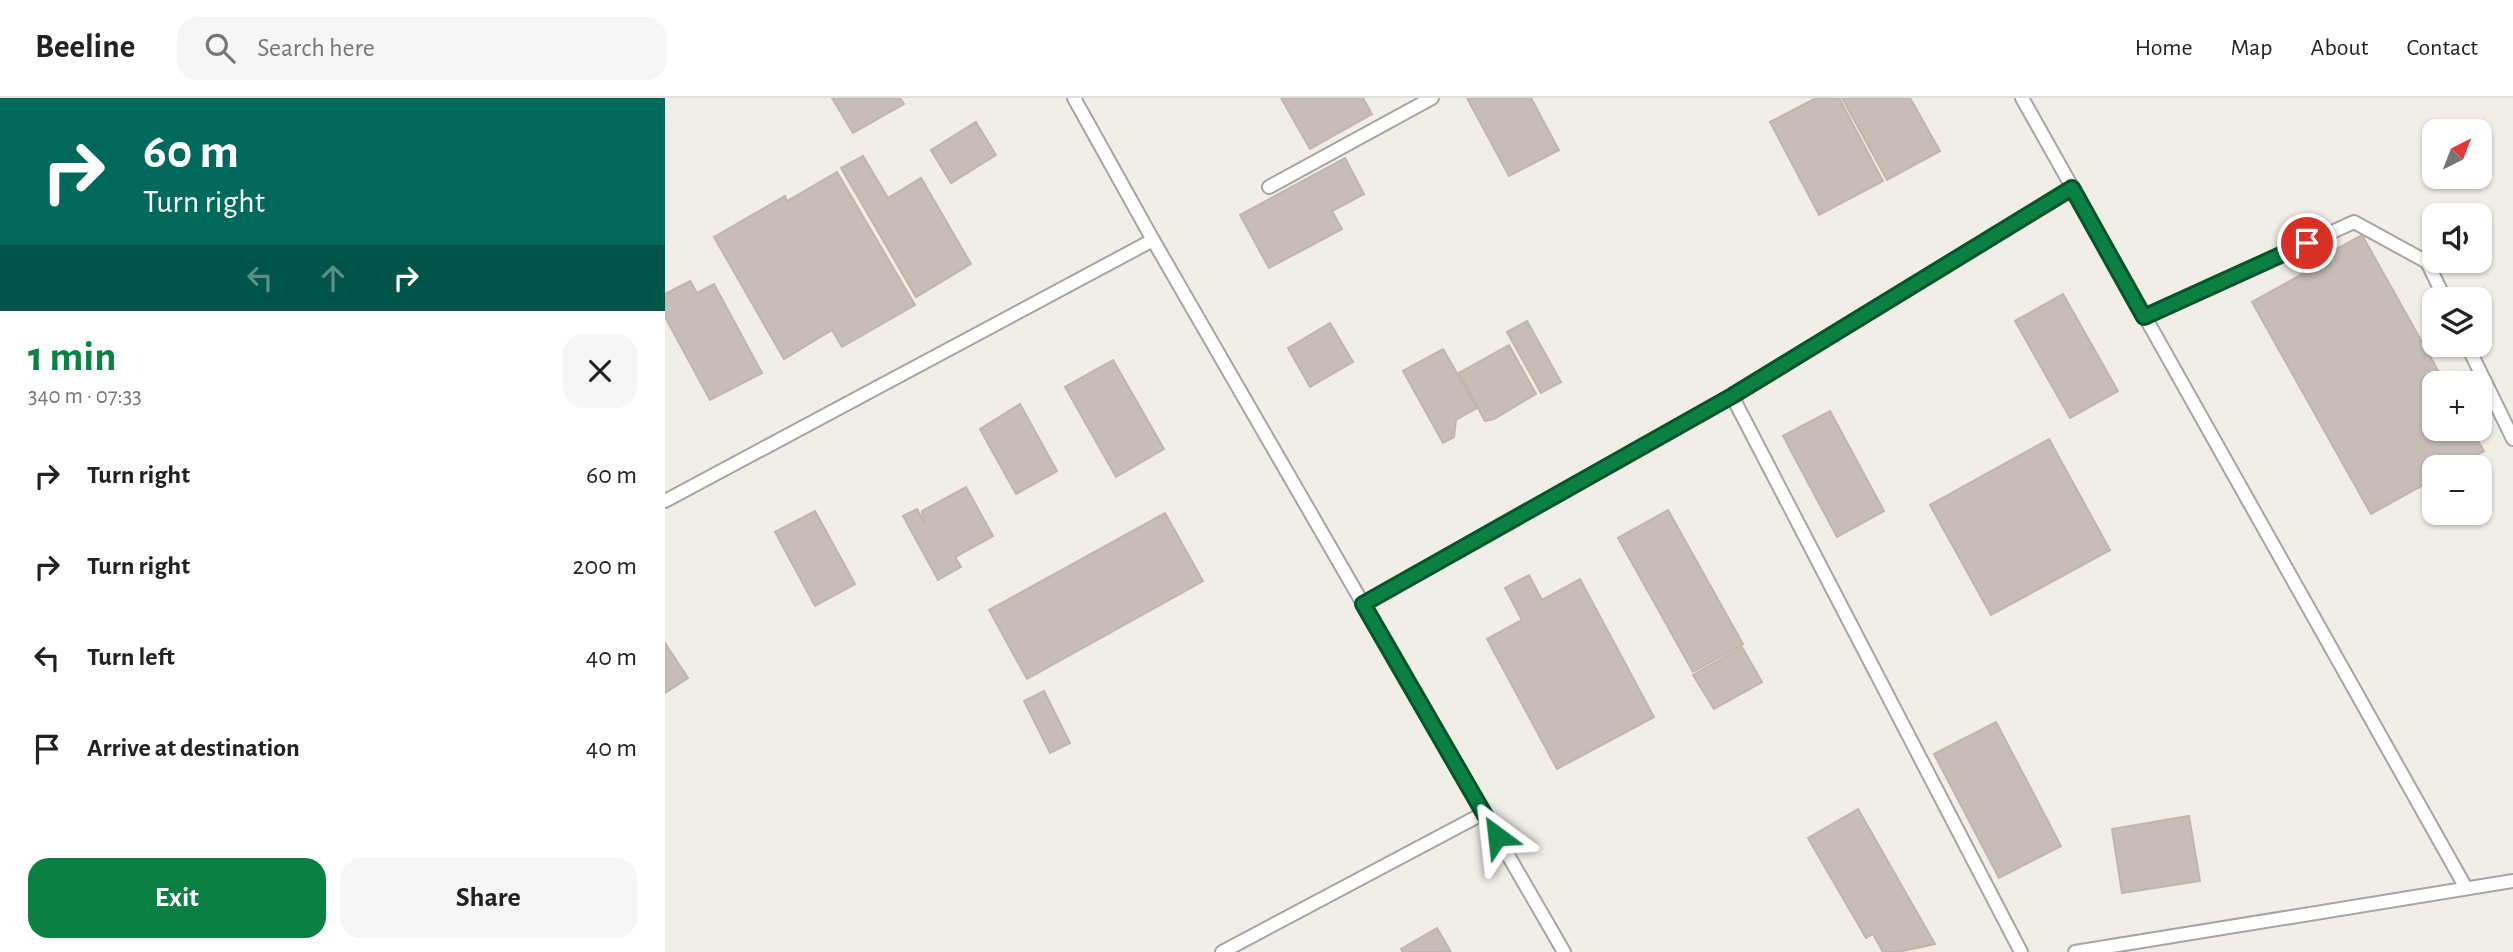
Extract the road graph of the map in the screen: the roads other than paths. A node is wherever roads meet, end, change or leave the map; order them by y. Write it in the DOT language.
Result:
graph roads {
  1 [pos="1074,98"];
  2 [pos="1433,98"];
  3 [pos="2022,98"];
  4 [pos="1269,187"];
  5 [pos="2072,188"];
  6 [pos="1153,240"];
  7 [pos="2439,287"];
  8 [pos="2144,317"];
  9 [pos="2473,357"];
  10 [pos="1732,396"];
  11 [pos="2513,439"];
  12 [pos="665,501"];
  13 [pos="1363,604"];
  14 [pos="1484,813"];
  15 [pos="2513,881"];
  16 [pos="2466,888"];
  17 [pos="1222,952"];
  18 [pos="1565,952"];
  19 [pos="2021,952"];
  20 [pos="2075,952"];
  1 -- 6 [label="lane"];
  2 -- 4 [label="lane"];
  3 -- 5 [label="lane"];
  5 -- 8 [label="lane"];
  5 -- 10 [label="lane"];
  6 -- 12 [label="lane"];
  6 -- 13 [label="lane"];
  7 -- 8 [label="lane"];
  8 -- 16 [label="lane"];
  9 -- 11 [label="lane"];
  10 -- 13 [label="lane"];
  10 -- 19 [label="lane"];
  13 -- 14 [label="lane"];
  14 -- 17 [label="lane"];
  14 -- 18 [label="lane"];
  15 -- 16 [label="lane"];
  16 -- 20 [label="lane"];
}
